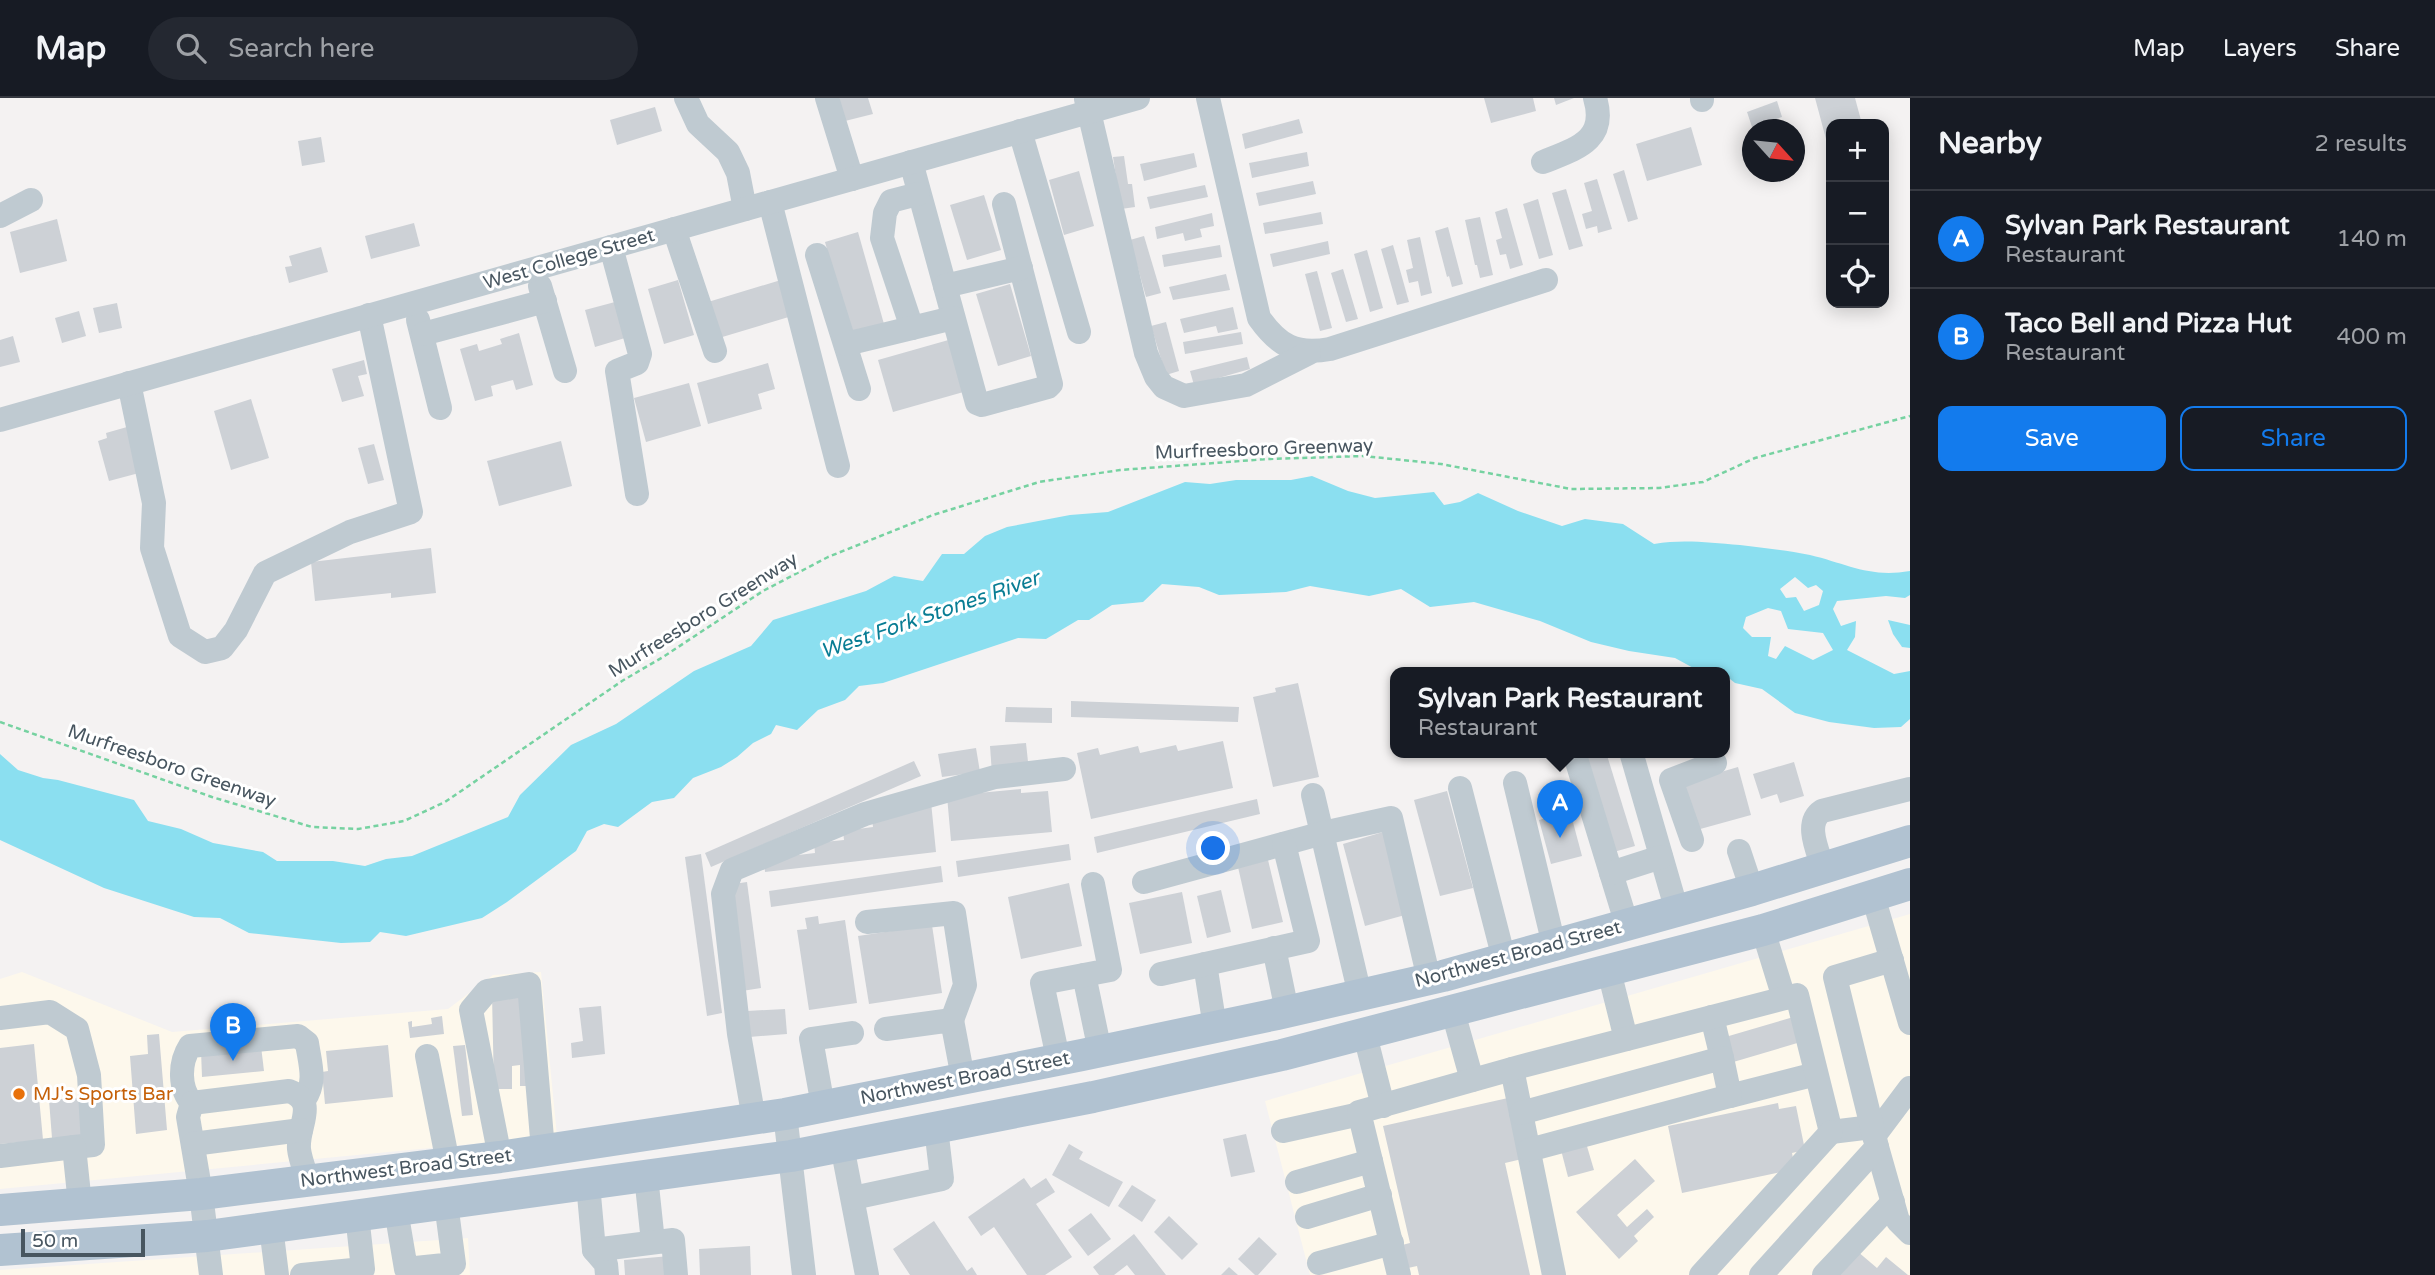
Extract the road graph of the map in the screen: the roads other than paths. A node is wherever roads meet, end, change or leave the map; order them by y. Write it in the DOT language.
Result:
graph roads {
  1 [pos="686,98"];
  2 [pos="827,98"];
  3 [pos="1138,98"];
  4 [pos="1208,98"];
  5 [pos="1595,98"];
  6 [pos="1088,105"];
  7 [pos="1020,131"];
  8 [pos="911,162"];
  9 [pos="1543,162"];
  10 [pos="852,179"];
  11 [pos="918,194"];
  12 [pos="30,200"];
  13 [pos="770,202"];
  14 [pos="1004,204"];
  15 [pos="745,209"];
  16 [pos="0,216"];
  17 [pos="674,229"];
  18 [pos="611,247"];
  19 [pos="817,254"];
  20 [pos="535,268"];
  21 [pos="1021,268"];
  22 [pos="1546,280"];
  23 [pos="945,286"];
  24 [pos="545,301"];
  25 [pos="413,303"];
  26 [pos="369,315"];
  27 [pos="953,318"];
  28 [pos="912,328"];
  29 [pos="1079,332"];
  30 [pos="423,334"];
  31 [pos="846,344"];
  32 [pos="715,351"];
  33 [pos="1309,353"];
  34 [pos="565,371"];
  35 [pos="129,383"];
  36 [pos="859,389"];
  37 [pos="440,408"];
  38 [pos="0,419"];
  39 [pos="838,466"];
  40 [pos="637,494"];
  41 [pos="1576,758"];
  42 [pos="1633,758"];
  43 [pos="1715,763"];
  44 [pos="1064,769"];
  45 [pos="1515,783"];
  46 [pos="1460,788"];
  47 [pos="1910,789"];
  48 [pos="1313,795"];
  49 [pos="1327,832"];
  50 [pos="1692,839"];
  51 [pos="1910,841"];
  52 [pos="1284,844"];
  53 [pos="1739,851"];
  54 [pos="1661,857"];
  55 [pos="1823,868"];
  56 [pos="1611,873"];
  57 [pos="1144,882"];
  58 [pos="1093,884"];
  59 [pos="1910,884"];
  60 [pos="1752,890"];
  61 [pos="1873,896"];
  62 [pos="1676,911"];
  63 [pos="867,922"];
  64 [pos="1627,925"];
  65 [pos="1763,930"];
  66 [pos="1554,945"];
  67 [pos="1274,948"];
  68 [pos="1898,957"];
  69 [pos="1504,959"];
  70 [pos="1205,964"];
  71 [pos="1609,971"];
  72 [pos="1161,974"];
  73 [pos="1084,975"];
  74 [pos="1436,977"];
  75 [pos="1360,995"];
  76 [pos="1784,998"];
  77 [pos="1287,1012"];
  78 [pos="1453,1012"];
  79 [pos="1712,1017"];
  80 [pos="0,1018"];
  81 [pos="952,1020"];
  82 [pos="1910,1023"];
  83 [pos="1215,1027"];
  84 [pos="887,1029"];
  85 [pos="852,1033"];
  86 [pos="1365,1035"];
  87 [pos="1626,1039"];
  88 [pos="1080,1055"];
  89 [pos="428,1056"];
  90 [pos="1722,1058"];
  91 [pos="1512,1069"];
  92 [pos="1816,1074"];
  93 [pos="963,1078"];
  94 [pos="1472,1080"];
  95 [pos="1910,1088"];
  96 [pos="296,1096"];
  97 [pos="1093,1097"];
  98 [pos="1730,1097"];
  99 [pos="192,1103"];
  100 [pos="823,1106"];
  101 [pos="1371,1110"];
  102 [pos="1521,1113"];
  103 [pos="785,1114"];
  104 [pos="754,1119"];
  105 [pos="971,1121"];
  106 [pos="936,1128"];
  107 [pos="300,1130"];
  108 [pos="1283,1131"];
  109 [pos="1831,1132"];
  110 [pos="1874,1137"];
  111 [pos="193,1144"];
  112 [pos="842,1146"];
  113 [pos="74,1147"];
  114 [pos="544,1150"];
  115 [pos="1528,1150"];
  116 [pos="0,1156"];
  117 [pos="791,1156"];
  118 [pos="500,1157"];
  119 [pos="1371,1161"];
  120 [pos="448,1163"];
  121 [pos="391,1170"];
  122 [pos="646,1176"];
  123 [pos="307,1181"];
  124 [pos="1297,1182"];
  125 [pos="588,1184"];
  126 [pos="201,1194"];
  127 [pos="1380,1195"];
  128 [pos="853,1198"];
  129 [pos="1893,1202"];
  130 [pos="446,1203"];
  131 [pos="80,1204"];
  132 [pos="0,1210"];
  133 [pos="396,1210"];
  134 [pos="357,1215"];
  135 [pos="1307,1217"];
  136 [pos="0,1221"];
  137 [pos="271,1227"];
  138 [pos="1910,1233"];
  139 [pos="206,1236"];
  140 [pos="653,1242"];
  141 [pos="1392,1242"];
  142 [pos="0,1250"];
  143 [pos="603,1263"];
  144 [pos="1319,1263"];
  145 [pos="1553,1267"];
  146 [pos="406,1272"];
  147 [pos="211,1275"];
  148 [pos="277,1275"];
  149 [pos="302,1275"];
  150 [pos="677,1275"];
  151 [pos="804,1275"];
  152 [pos="867,1275"];
  153 [pos="1399,1275"];
  154 [pos="1572,1275"];
  155 [pos="1701,1275"];
  156 [pos="1761,1275"];
  157 [pos="1824,1275"];
  1 -- 15 [label="street"];
  2 -- 10 [label="street"];
  3 -- 6 [label="street, West College Street"];
  4 -- 33 [label="street"];
  5 -- 9 [label="street"];
  6 -- 7 [label="street, West College Street"];
  6 -- 33 [label="street"];
  7 -- 8 [label="street, West College Street"];
  7 -- 29 [label="street"];
  8 -- 10 [label="street, West College Street"];
  8 -- 11 [label="street"];
  10 -- 13 [label="street, West College Street"];
  11 -- 23 [label="street"];
  11 -- 28 [label="street"];
  12 -- 16 [label="street"];
  13 -- 15 [label="street, West College Street"];
  13 -- 39 [label="street"];
  14 -- 21 [label="street"];
  15 -- 17 [label="street, West College Street"];
  17 -- 18 [label="street, West College Street"];
  17 -- 32 [label="street"];
  18 -- 20 [label="street, West College Street"];
  18 -- 40 [label="street"];
  19 -- 31 [label="street"];
  20 -- 24 [label="street"];
  20 -- 25 [label="street, West College Street"];
  21 -- 23 [label="street"];
  21 -- 27 [label="street"];
  22 -- 33 [label="street"];
  23 -- 27 [label="street"];
  24 -- 30 [label="street"];
  24 -- 34 [label="street"];
  25 -- 26 [label="street, West College Street"];
  25 -- 30 [label="street"];
  26 -- 35 [label="street, West College Street"];
  26 -- 35 [label="street"];
  27 -- 28 [label="street"];
  28 -- 31 [label="street"];
  30 -- 37 [label="street"];
  31 -- 36 [label="street"];
  35 -- 38 [label="street, West College Street"];
  41 -- 56 [label="street"];
  42 -- 54 [label="street"];
  43 -- 50 [label="street"];
  44 -- 104 [label="street"];
  45 -- 66 [label="street"];
  46 -- 69 [label="street"];
  47 -- 55 [label="street"];
  48 -- 49 [label="street"];
  49 -- 52 [label="street"];
  49 -- 74 [label="street"];
  49 -- 75 [label="street"];
  51 -- 55 [label="main road, Northwest Broad Street"];
  52 -- 57 [label="street"];
  52 -- 67 [label="street"];
  53 -- 60 [label="street"];
  54 -- 56 [label="street"];
  54 -- 62 [label="street"];
  55 -- 60 [label="main road, Northwest Broad Street"];
  56 -- 64 [label="street"];
  58 -- 73 [label="street"];
  59 -- 61 [label="main road, Northwest Broad Street"];
  60 -- 62 [label="main road, Northwest Broad Street"];
  60 -- 65 [label="main road"];
  61 -- 65 [label="main road, Northwest Broad Street"];
  61 -- 68 [label="street"];
  62 -- 64 [label="main road, Northwest Broad Street"];
  63 -- 81 [label="street"];
  64 -- 66 [label="main road, Northwest Broad Street"];
  65 -- 71 [label="main road, Northwest Broad Street"];
  65 -- 76 [label="street"];
  66 -- 69 [label="main road, Northwest Broad Street"];
  67 -- 70 [label="street"];
  67 -- 77 [label="street"];
  68 -- 82 [label="street"];
  68 -- 110 [label="street"];
  69 -- 74 [label="main road, Northwest Broad Street"];
  70 -- 72 [label="street"];
  70 -- 83 [label="street"];
  71 -- 78 [label="main road, Northwest Broad Street"];
  71 -- 87 [label="street"];
  73 -- 88 [label="street"];
  73 -- 88 [label="street"];
  74 -- 75 [label="main road, Northwest Broad Street"];
  74 -- 78 [label="main road"];
  75 -- 77 [label="main road, Northwest Broad Street"];
  76 -- 79 [label="street"];
  76 -- 92 [label="street"];
  77 -- 83 [label="main road, Northwest Broad Street"];
  78 -- 86 [label="main road, Northwest Broad Street"];
  78 -- 94 [label="street"];
  79 -- 87 [label="street"];
  79 -- 90 [label="street"];
  80 -- 113 [label="street"];
  81 -- 84 [label="street"];
  81 -- 93 [label="street"];
  83 -- 88 [label="main road, Northwest Broad Street"];
  85 -- 100 [label="street"];
  86 -- 97 [label="main road, Northwest Broad Street"];
  86 -- 101 [label="street"];
  87 -- 91 [label="street"];
  88 -- 93 [label="main road, Northwest Broad Street"];
  88 -- 97 [label="main road"];
  89 -- 120 [label="street"];
  90 -- 98 [label="street"];
  90 -- 102 [label="street"];
  91 -- 94 [label="street"];
  91 -- 102 [label="street"];
  92 -- 98 [label="street"];
  92 -- 109 [label="street"];
  93 -- 100 [label="main road, Northwest Broad Street"];
  93 -- 105 [label="main road"];
  94 -- 101 [label="street"];
  95 -- 110 [label="street"];
  96 -- 99 [label="street"];
  96 -- 99 [label="street"];
  96 -- 107 [label="street"];
  97 -- 105 [label="main road, Northwest Broad Street"];
  98 -- 115 [label="street"];
  99 -- 111 [label="street"];
  100 -- 103 [label="main road, Northwest Broad Street"];
  101 -- 108 [label="street"];
  101 -- 119 [label="street"];
  102 -- 115 [label="street"];
  103 -- 104 [label="main road, Northwest Broad Street"];
  103 -- 117 [label="street"];
  104 -- 114 [label="main road, Northwest Broad Street"];
  105 -- 106 [label="main road, Northwest Broad Street"];
  106 -- 112 [label="main road, Northwest Broad Street"];
  106 -- 128 [label="street"];
  107 -- 111 [label="street"];
  107 -- 123 [label="street"];
  109 -- 110 [label="street"];
  109 -- 155 [label="street"];
  110 -- 129 [label="street"];
  110 -- 156 [label="street"];
  111 -- 126 [label="street"];
  112 -- 117 [label="main road, Northwest Broad Street"];
  112 -- 128 [label="street"];
  113 -- 116 [label="street"];
  113 -- 131 [label="street"];
  114 -- 118 [label="main road, Northwest Broad Street"];
  114 -- 118 [label="street"];
  115 -- 145 [label="street"];
  117 -- 122 [label="main road, Northwest Broad Street"];
  117 -- 151 [label="street"];
  118 -- 120 [label="main road, Northwest Broad Street"];
  119 -- 124 [label="street"];
  119 -- 127 [label="street"];
  120 -- 121 [label="main road, Northwest Broad Street"];
  121 -- 123 [label="main road, Northwest Broad Street"];
  121 -- 133 [label="main road"];
  122 -- 125 [label="main road, Northwest Broad Street"];
  122 -- 140 [label="street"];
  123 -- 126 [label="main road, Northwest Broad Street"];
  125 -- 130 [label="main road, Northwest Broad Street"];
  125 -- 143 [label="street"];
  126 -- 131 [label="main road, Northwest Broad Street"];
  126 -- 139 [label="street"];
  127 -- 135 [label="street"];
  127 -- 141 [label="street"];
  128 -- 152 [label="street"];
  129 -- 138 [label="street"];
  129 -- 157 [label="street"];
  130 -- 133 [label="main road, Northwest Broad Street"];
  130 -- 146 [label="street"];
  131 -- 132 [label="main road, Northwest Broad Street"];
  131 -- 136 [label="main road"];
  133 -- 134 [label="main road, Northwest Broad Street"];
  133 -- 146 [label="street"];
  134 -- 137 [label="main road, Northwest Broad Street"];
  134 -- 149 [label="street"];
  137 -- 139 [label="main road, Northwest Broad Street"];
  137 -- 148 [label="street"];
  139 -- 142 [label="main road, Northwest Broad Street"];
  139 -- 147 [label="street"];
  140 -- 143 [label="street"];
  140 -- 150 [label="street"];
  141 -- 144 [label="street"];
  141 -- 153 [label="street"];
  145 -- 154 [label="street"];
}
